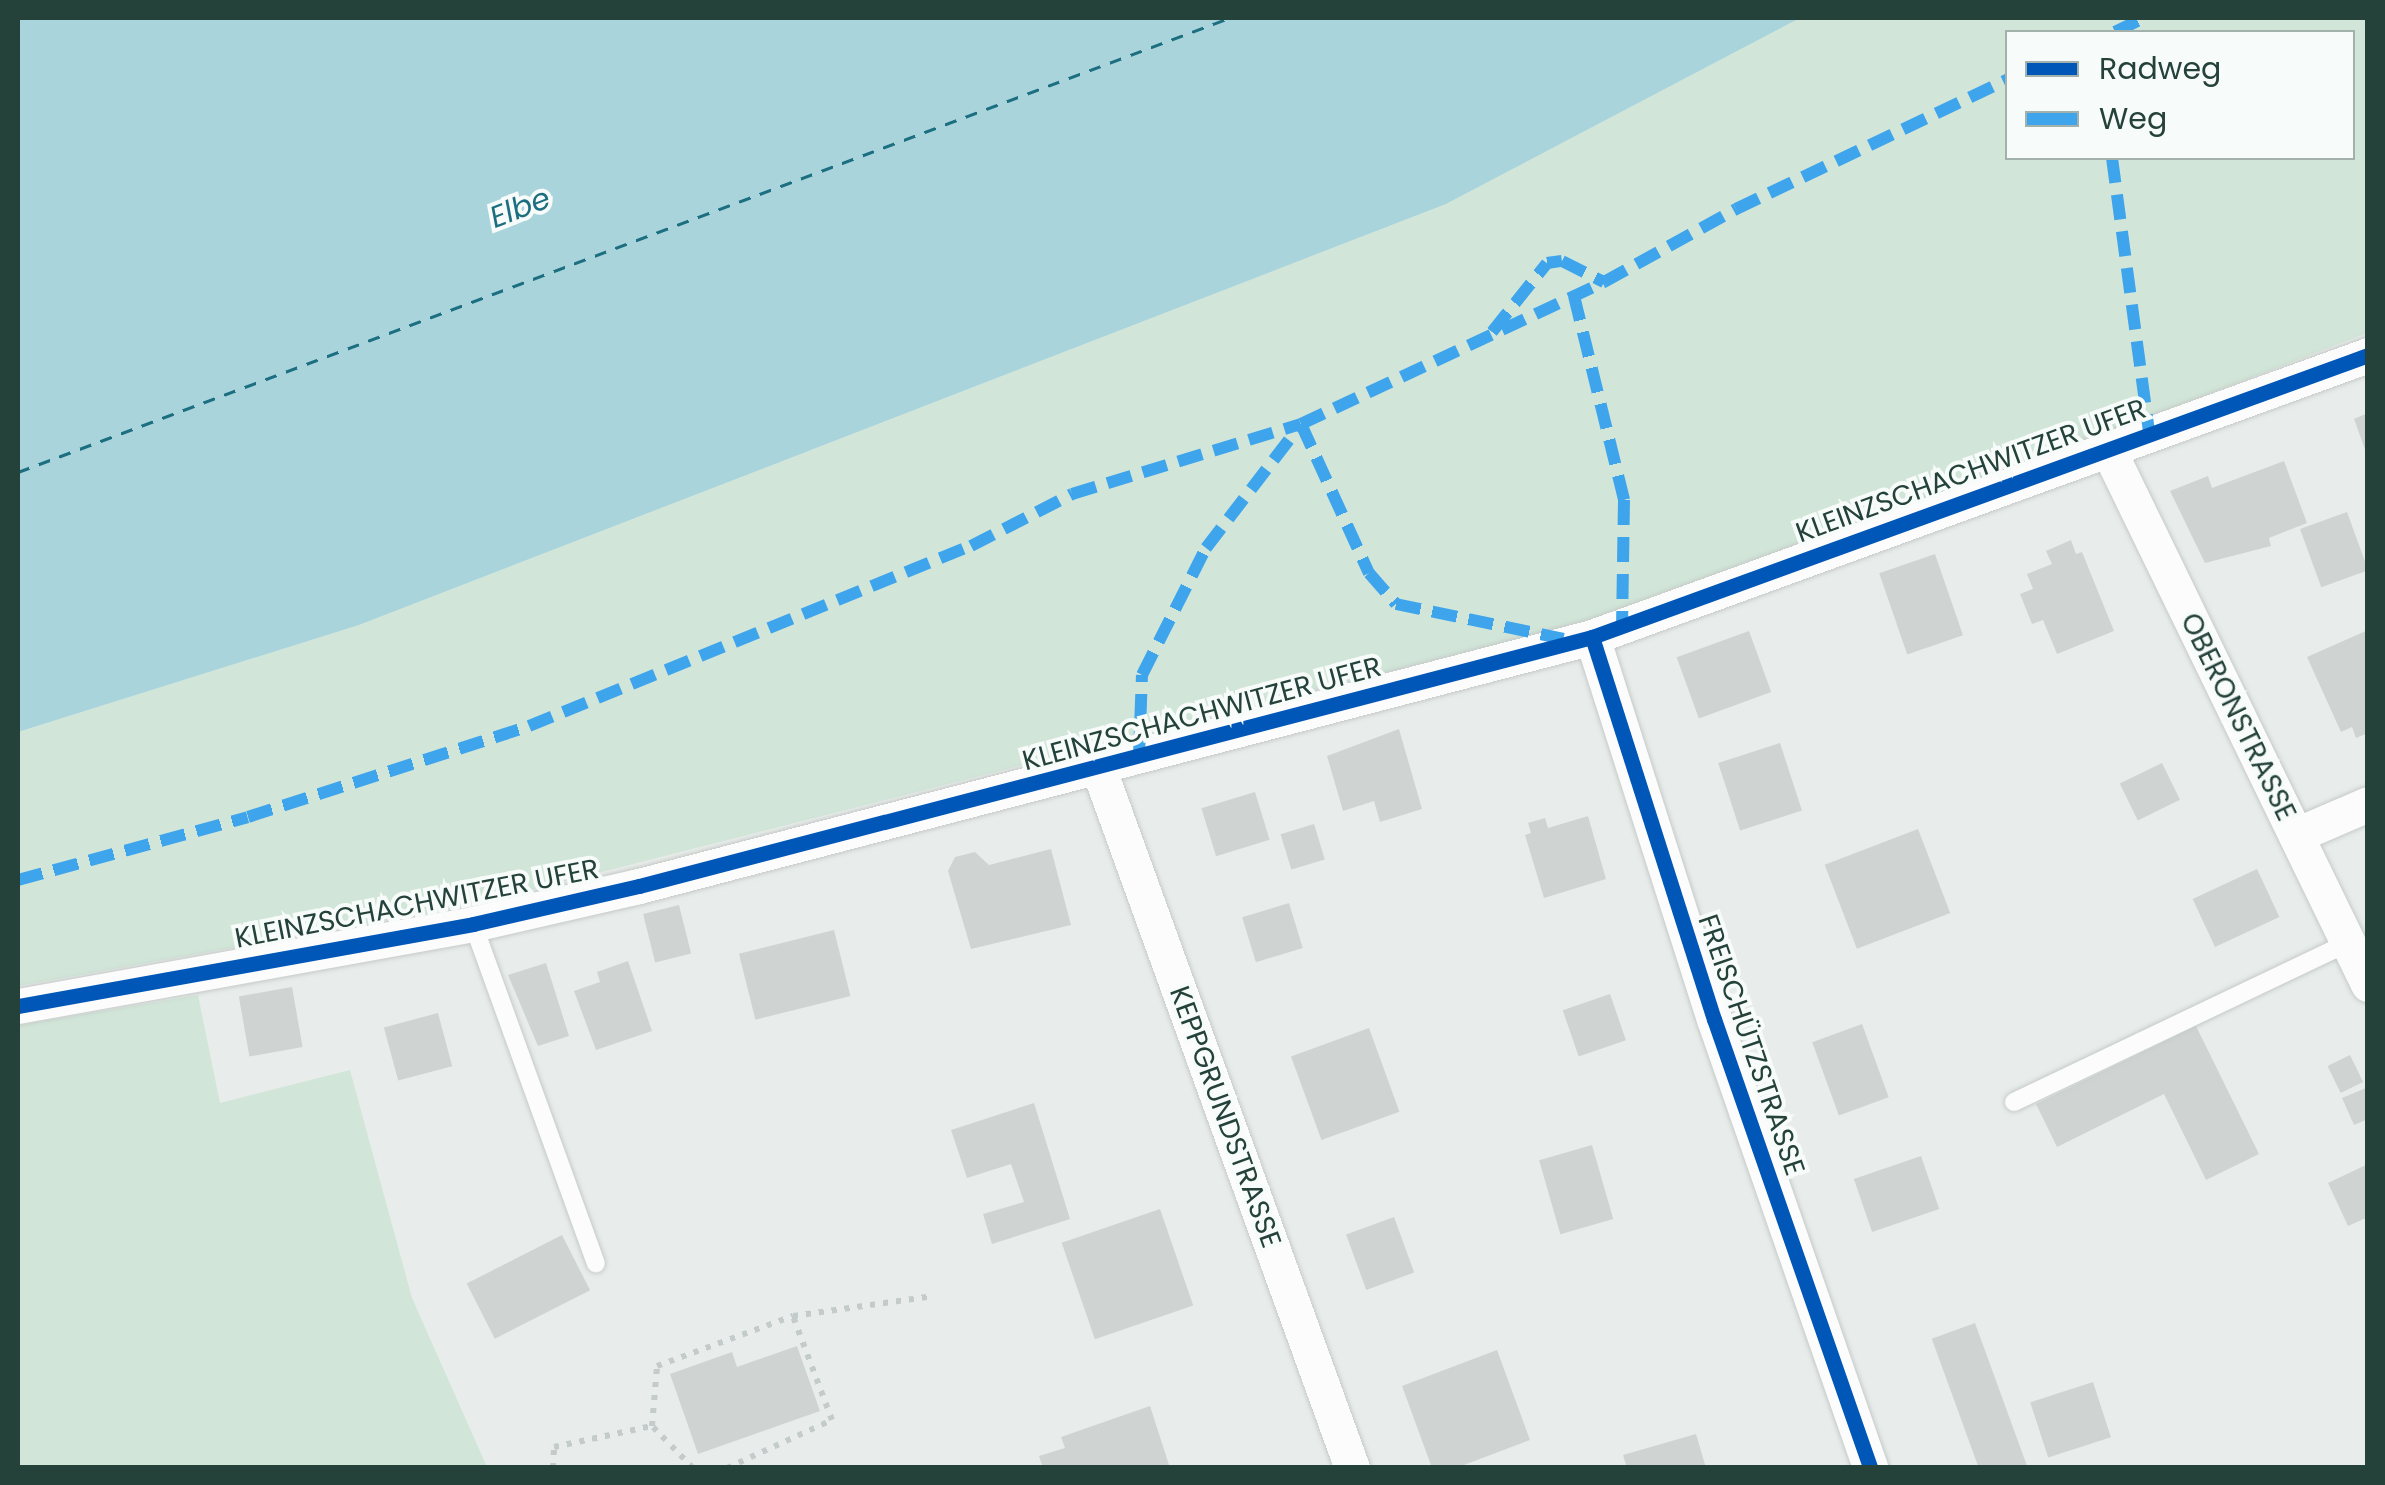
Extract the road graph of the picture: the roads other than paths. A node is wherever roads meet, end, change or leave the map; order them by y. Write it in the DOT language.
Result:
graph roads {
  1 [pos="2368,355"];
  2 [pos="2108,449"];
  3 [pos="1592,636"];
  4 [pos="1098,767"];
  5 [pos="2368,804"];
  6 [pos="2296,835"];
  7 [pos="473,924"];
  8 [pos="2347,944"];
  9 [pos="2368,984"];
  10 [pos="18,1006"];
  11 [pos="2014,1102"];
  12 [pos="596,1263"];
  13 [pos="1352,1468"];
  14 [pos="1870,1468"];
  1 -- 2 [label="street, KLEINZSCHACHWITZER UFER"];
  2 -- 3 [label="street, KLEINZSCHACHWITZER UFER"];
  2 -- 6 [label="street, OBERONSTRASSE"];
  3 -- 4 [label="street, KLEINZSCHACHWITZER UFER"];
  3 -- 14 [label="street, FREISCHÜTZSTRASSE"];
  4 -- 7 [label="street, KLEINZSCHACHWITZER UFER"];
  4 -- 13 [label="street, KEPPGRUNDSTRASSE"];
  5 -- 6 [label="street"];
  6 -- 8 [label="street, OBERONSTRASSE"];
  7 -- 10 [label="street, KLEINZSCHACHWITZER UFER"];
  7 -- 12 [label="lane"];
  8 -- 9 [label="street, OBERONSTRASSE"];
  8 -- 11 [label="lane"];
}
